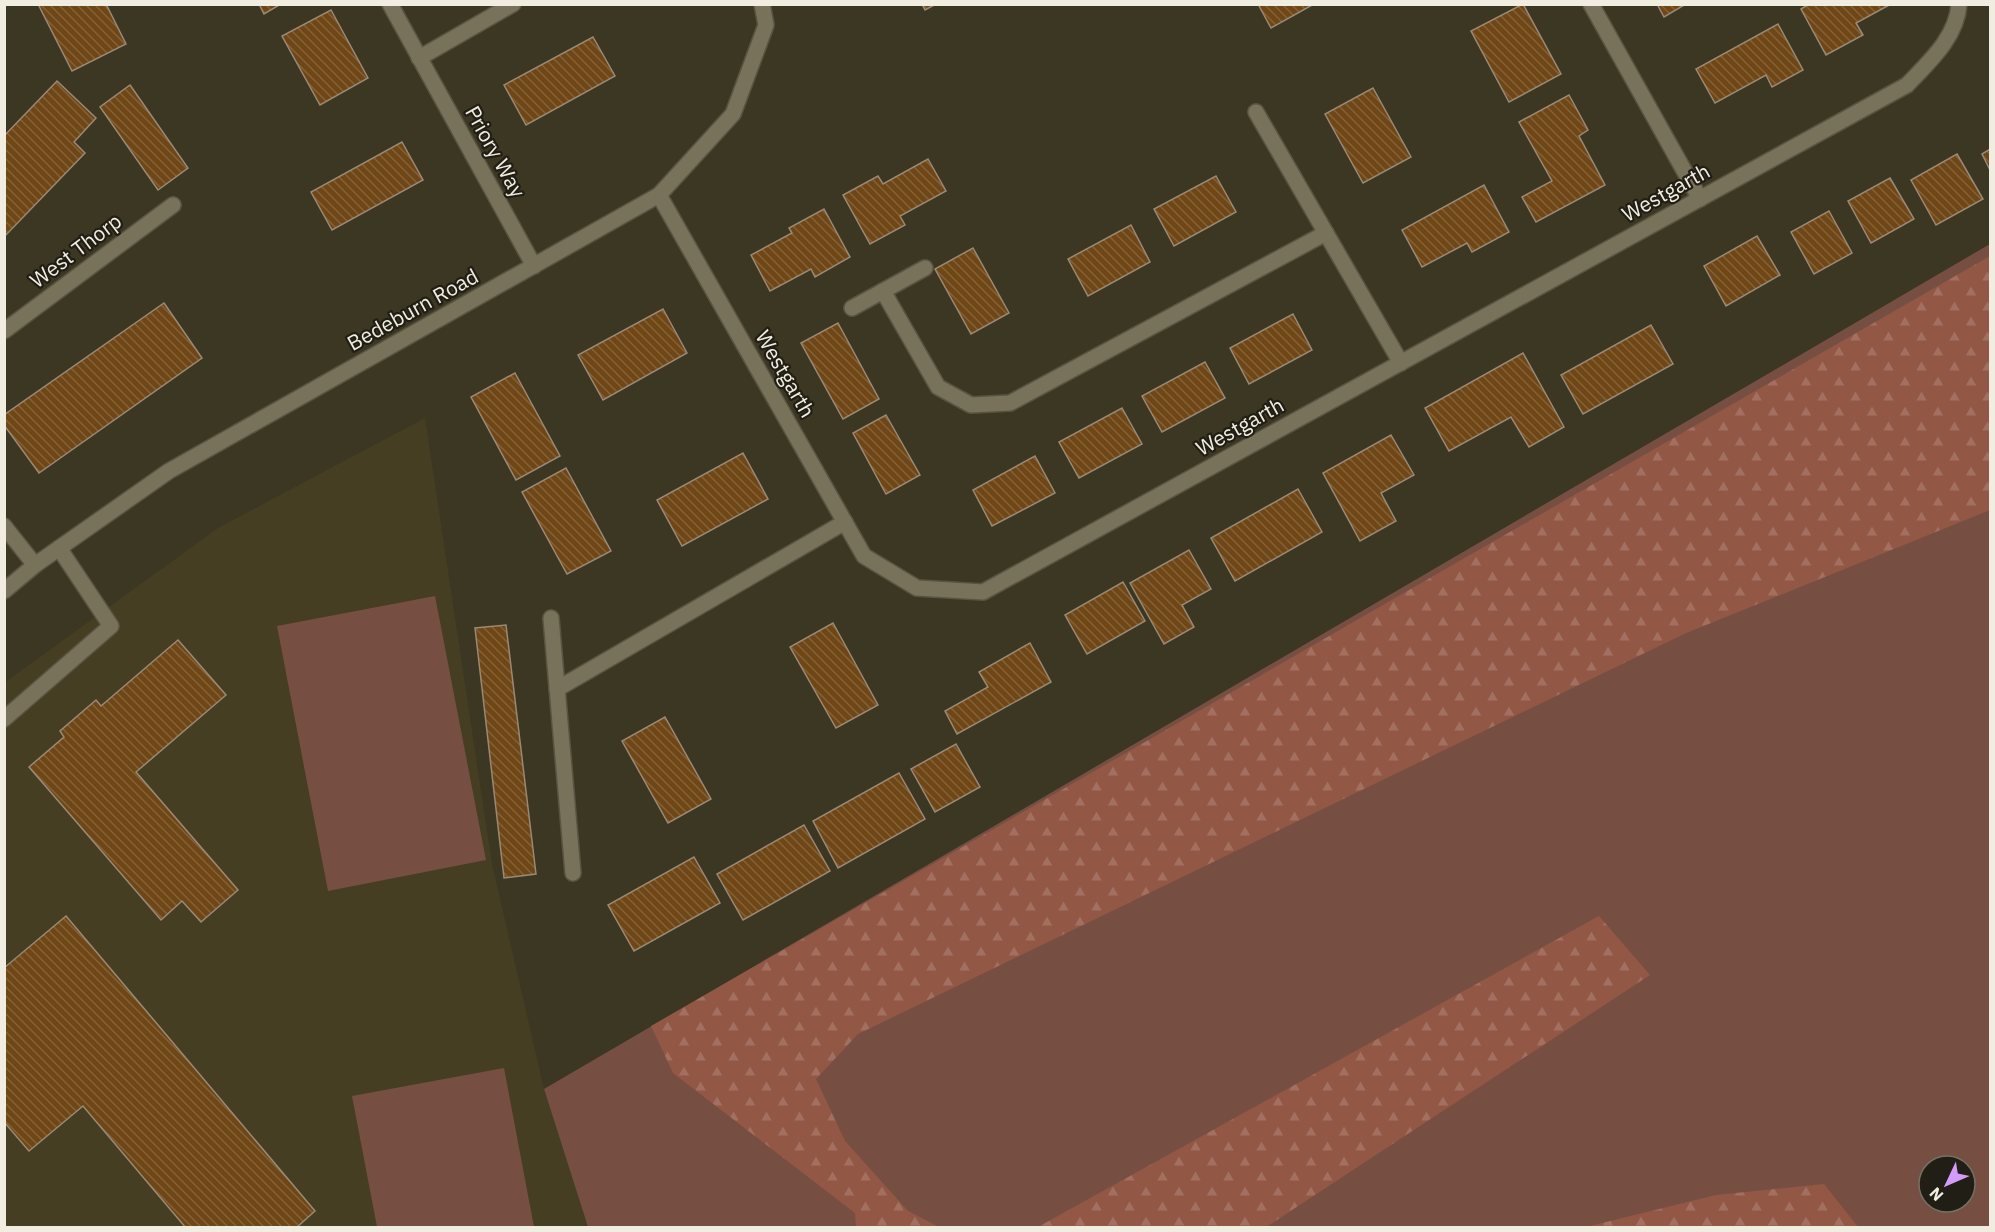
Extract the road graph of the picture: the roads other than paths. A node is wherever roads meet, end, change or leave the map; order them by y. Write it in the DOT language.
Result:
graph roads {
  1 [pos="390,4"];
  2 [pos="513,4"];
  3 [pos="762,4"];
  4 [pos="1591,4"];
  5 [pos="1959,4"];
  6 [pos="419,58"];
  7 [pos="1256,112"];
  8 [pos="659,195"];
  9 [pos="1700,199"];
  10 [pos="173,205"];
  11 [pos="1326,233"];
  12 [pos="534,266"];
  13 [pos="925,268"];
  14 [pos="883,291"];
  15 [pos="852,308"];
  16 [pos="4,331"];
  17 [pos="1401,363"];
  18 [pos="845,522"];
  19 [pos="4,526"];
  20 [pos="59,548"];
  21 [pos="35,566"];
  22 [pos="4,591"];
  23 [pos="551,618"];
  24 [pos="557,689"];
  25 [pos="4,719"];
  26 [pos="573,873"];
  1 -- 6 [label="street, Priory Way"];
  2 -- 6 [label="street"];
  3 -- 8 [label="street, Bedeburn Road"];
  4 -- 9 [label="street"];
  5 -- 9 [label="street, Westgarth"];
  6 -- 12 [label="street, Priory Way"];
  7 -- 11 [label="street"];
  8 -- 12 [label="street, Bedeburn Road"];
  8 -- 18 [label="street, Westgarth"];
  9 -- 17 [label="street, Westgarth"];
  10 -- 16 [label="street, West Thorp"];
  11 -- 14 [label="street"];
  11 -- 17 [label="street"];
  12 -- 20 [label="street, Bedeburn Road"];
  13 -- 14 [label="street"];
  14 -- 15 [label="street"];
  17 -- 18 [label="street, Westgarth"];
  18 -- 24 [label="street"];
  19 -- 21 [label="street"];
  20 -- 21 [label="street, Bedeburn Road"];
  20 -- 25 [label="street"];
  21 -- 22 [label="street, Bedeburn Road"];
  23 -- 24 [label="street"];
  24 -- 26 [label="street"];
}
